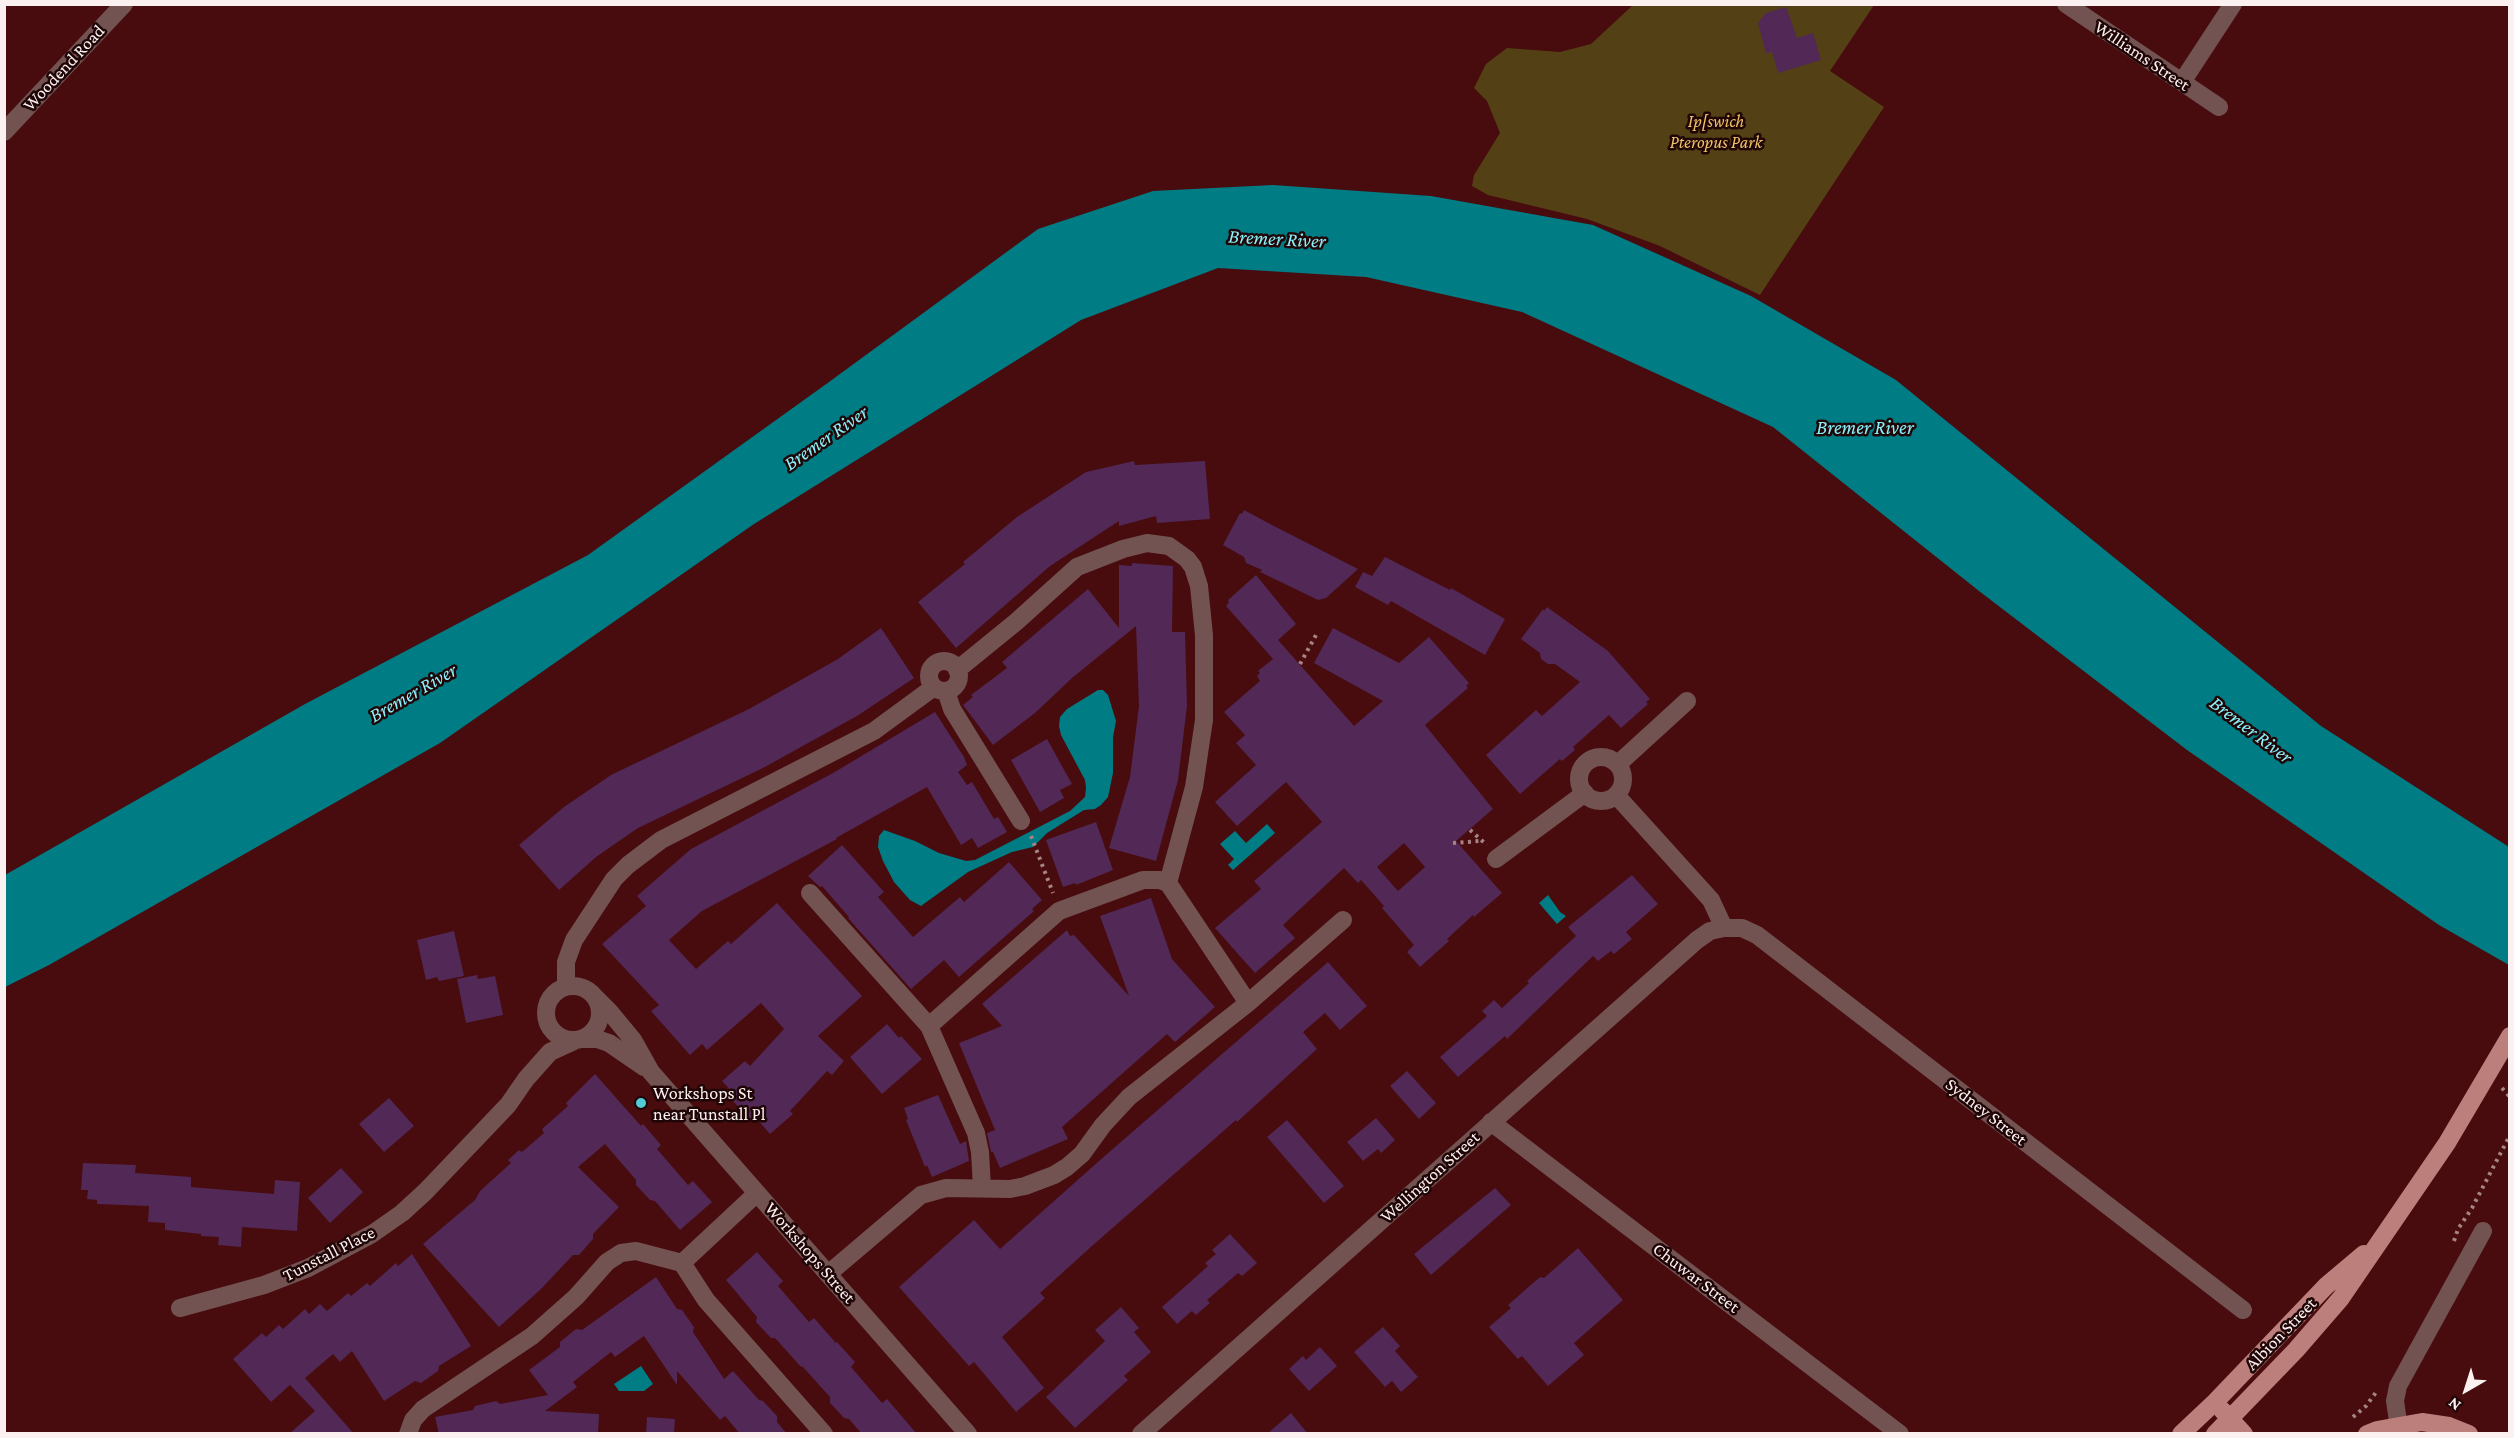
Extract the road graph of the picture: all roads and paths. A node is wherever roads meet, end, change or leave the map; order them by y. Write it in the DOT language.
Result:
graph roads {
  1 [pos="124,4"];
  2 [pos="2066,4"];
  3 [pos="2233,4"];
  4 [pos="2182,82"];
  5 [pos="2219,106"];
  6 [pos="4,132"];
  7 [pos="1316,635"];
  8 [pos="1300,664"];
  9 [pos="957,670"];
  10 [pos="940,689"];
  11 [pos="1687,701"];
  12 [pos="1618,764"];
  13 [pos="1585,793"];
  14 [pos="1616,795"];
  15 [pos="1025,826"];
  16 [pos="1470,830"];
  17 [pos="1453,843"];
  18 [pos="1496,859"];
  19 [pos="1168,883"];
  20 [pos="810,893"];
  21 [pos="1059,911"];
  22 [pos="1343,920"];
  23 [pos="1724,928"];
  24 [pos="566,987"];
  25 [pos="593,995"];
  26 [pos="1248,1003"];
  27 [pos="547,1023"];
  28 [pos="929,1026"];
  29 [pos="578,1040"];
  30 [pos="2506,1043"];
  31 [pos="651,1072"];
  32 [pos="526,1079"];
  33 [pos="2502,1088"];
  34 [pos="2510,1097"];
  35 [pos="1491,1122"];
  36 [pos="982,1188"];
  37 [pos="757,1193"];
  38 [pos="2483,1231"];
  39 [pos="2383,1237"];
  40 [pos="682,1263"];
  41 [pos="828,1274"];
  42 [pos="180,1308"];
  43 [pos="2243,1310"];
  44 [pos="2215,1402"];
  45 [pos="2230,1419"];
  46 [pos="2399,1430"];
  47 [pos="408,1434"];
  48 [pos="824,1434"];
  49 [pos="968,1434"];
  50 [pos="1141,1434"];
  51 [pos="1900,1434"];
  52 [pos="2181,1434"];
  53 [pos="2215,1434"];
  54 [pos="2244,1434"];
  55 [pos="2367,1434"];
  56 [pos="2469,1434"];
  1 -- 6 [label="street, Woodend Road"];
  2 -- 4 [label="street, Williams Street"];
  3 -- 4 [label="street"];
  4 -- 5 [label="street, Williams Street"];
  7 -- 8 [label="path"];
  9 -- 10 [label="street"];
  9 -- 10 [label="street"];
  9 -- 19 [label="street"];
  10 -- 15 [label="street"];
  10 -- 24 [label="street"];
  11 -- 12 [label="street"];
  12 -- 13 [label="street"];
  12 -- 14 [label="street"];
  13 -- 14 [label="street"];
  13 -- 18 [label="street"];
  14 -- 23 [label="street"];
  15 -- 21 [label="path"];
  16 -- 17 [label="path"];
  19 -- 21 [label="street"];
  19 -- 26 [label="street"];
  20 -- 28 [label="street"];
  21 -- 28 [label="street"];
  22 -- 26 [label="street"];
  23 -- 35 [label="street, Wellington Street"];
  23 -- 43 [label="street, Sydney Street"];
  24 -- 25 [label="street"];
  24 -- 27 [label="street"];
  25 -- 29 [label="street"];
  25 -- 31 [label="street, Workshops Street"];
  26 -- 36 [label="street"];
  27 -- 29 [label="street"];
  27 -- 32 [label="street, Tunstall Place"];
  28 -- 36 [label="street"];
  29 -- 31 [label="street, Workshops Street"];
  29 -- 32 [label="street, Tunstall Place"];
  30 -- 39 [label="main road, Albion Street"];
  31 -- 37 [label="street, Workshops Street"];
  32 -- 42 [label="street, Tunstall Place"];
  33 -- 34 [label="path"];
  35 -- 50 [label="street, Wellington Street"];
  35 -- 51 [label="street, Chuwar Street"];
  36 -- 41 [label="street"];
  37 -- 40 [label="street"];
  37 -- 41 [label="street, Workshops Street"];
  38 -- 46 [label="street"];
  39 -- 44 [label="main road, Albion Street"];
  39 -- 45 [label="main road, Albion Street"];
  40 -- 47 [label="street"];
  40 -- 48 [label="street"];
  41 -- 49 [label="street, Workshops Street"];
  44 -- 45 [label="main road"];
  44 -- 52 [label="main road, Albion Street"];
  45 -- 53 [label="main road, Albion Street"];
  45 -- 54 [label="main road"];
  46 -- 55 [label="main road"];
  46 -- 56 [label="main road"];
}
